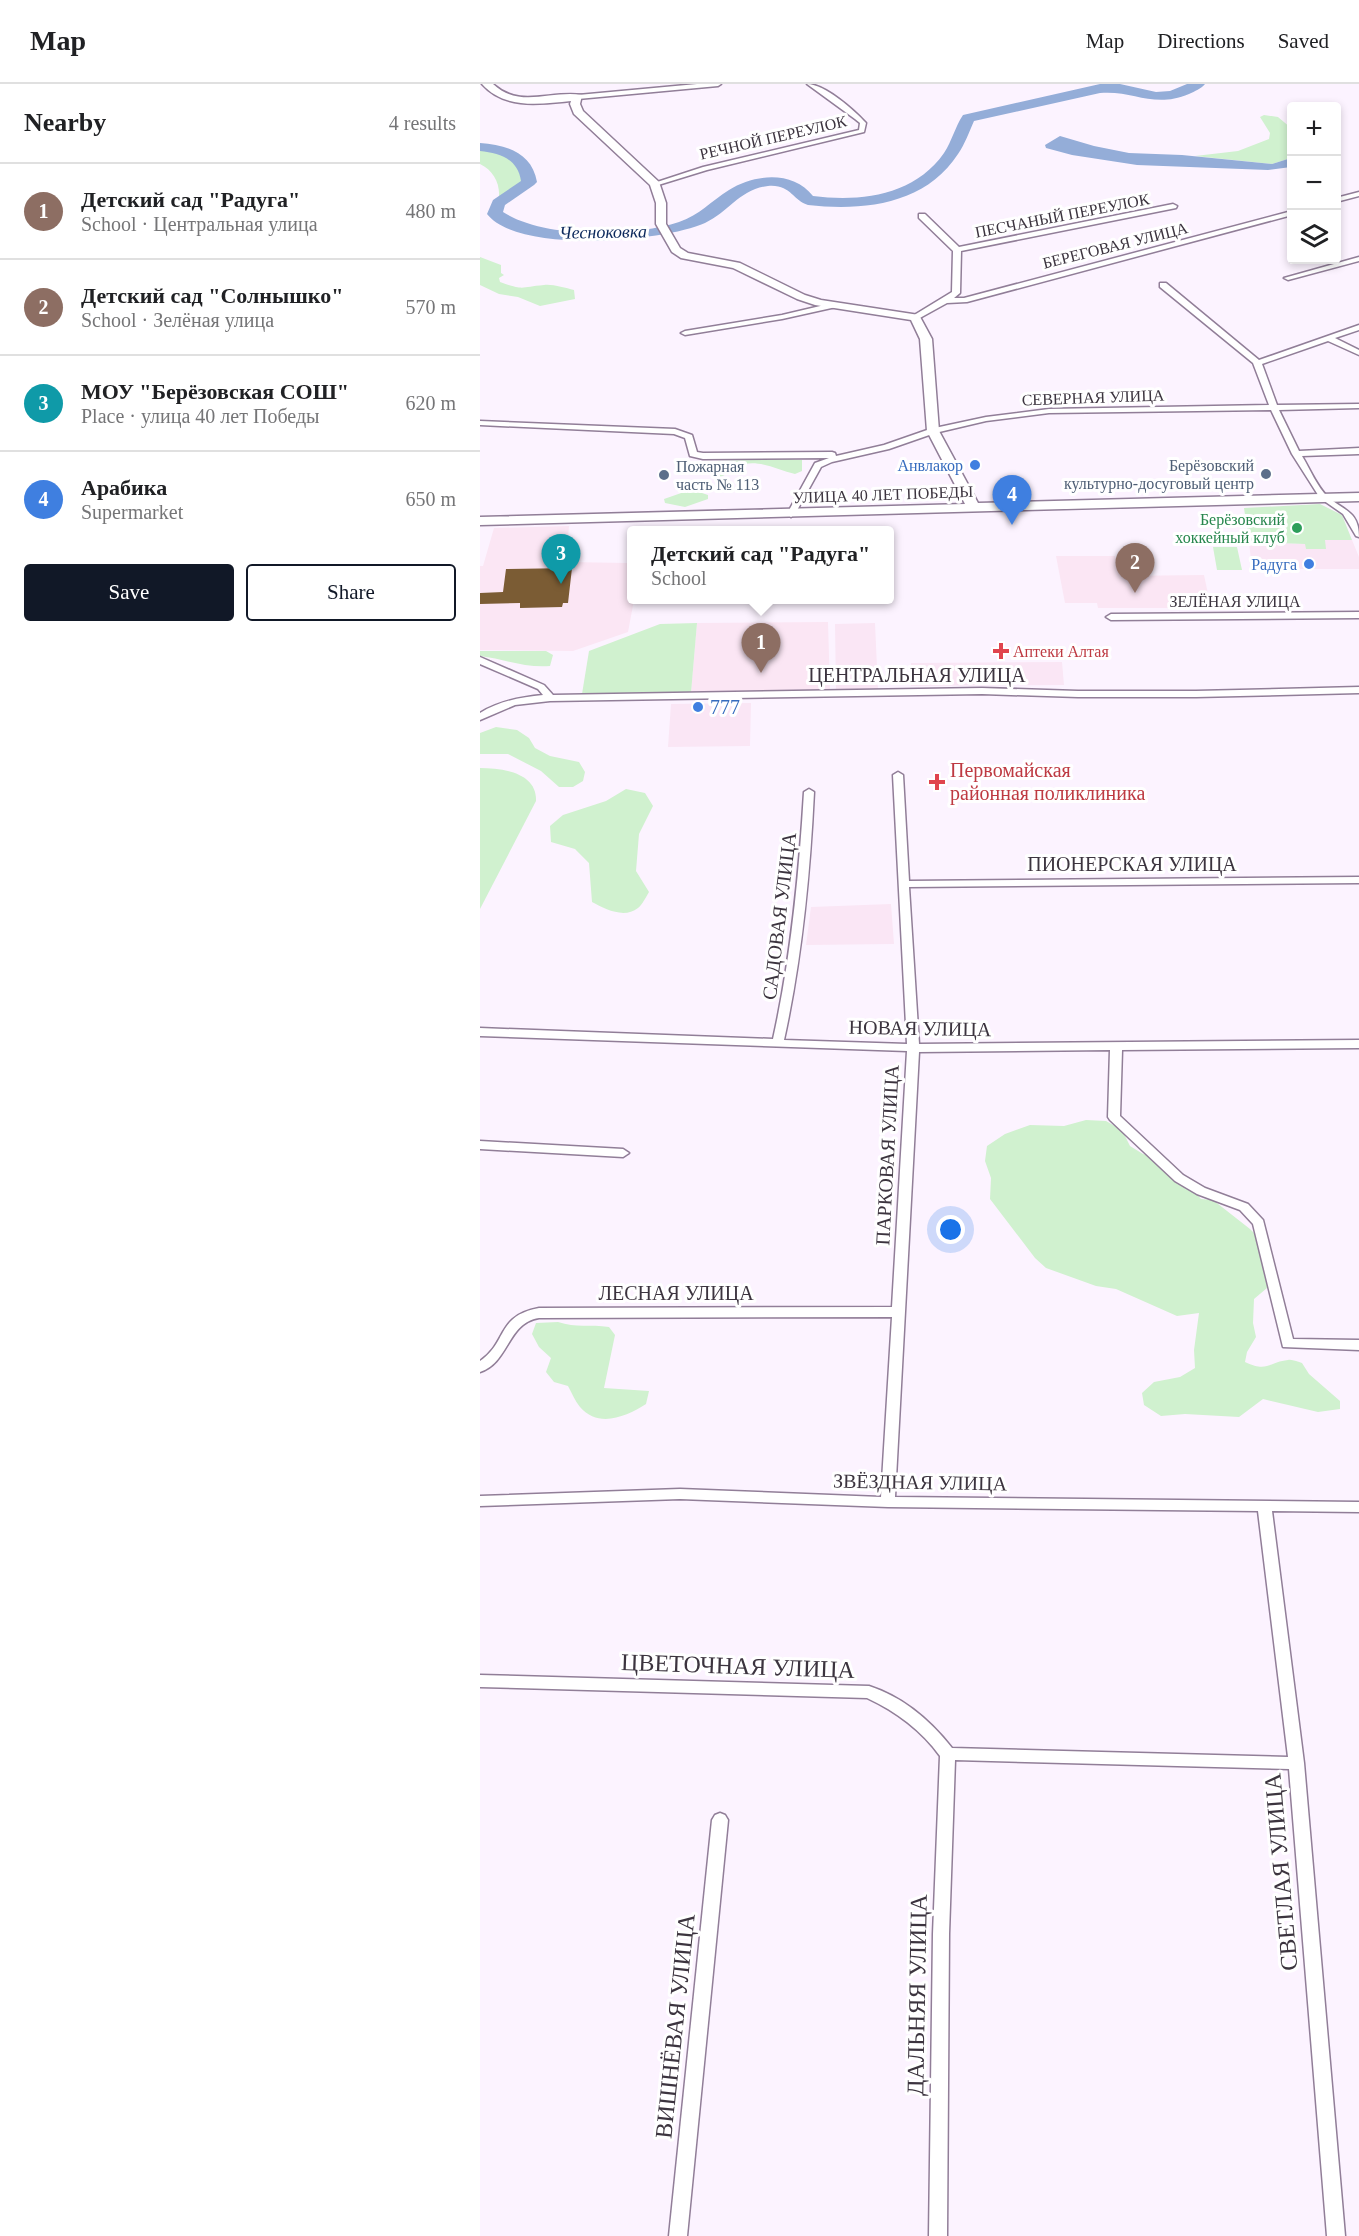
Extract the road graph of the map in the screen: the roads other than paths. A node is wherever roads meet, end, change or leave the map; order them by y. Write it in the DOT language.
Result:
graph roads {
  1 [pos="488,84"];
  2 [pos="718,84"];
  3 [pos="810,84"];
  4 [pos="579,97"];
  5 [pos="655,184"];
  6 [pos="1359,194"];
  7 [pos="1341,199"];
  8 [pos="1173,206"];
  9 [pos="1287,214"];
  10 [pos="922,216"];
  11 [pos="957,250"];
  12 [pos="1359,259"];
  13 [pos="1288,278"];
  14 [pos="1163,285"];
  15 [pos="945,301"];
  16 [pos="833,305"];
  17 [pos="915,317"];
  18 [pos="1359,327"];
  19 [pos="685,333"];
  20 [pos="1328,338"];
  21 [pos="1359,353"];
  22 [pos="1258,363"];
  23 [pos="1359,406"];
  24 [pos="1274,408"];
  25 [pos="480,423"];
  26 [pos="933,431"];
  27 [pos="1359,451"];
  28 [pos="1296,454"];
  29 [pos="842,455"];
  30 [pos="1359,497"];
  31 [pos="1324,498"];
  32 [pos="974,508"];
  33 [pos="791,514"];
  34 [pos="480,521"];
  35 [pos="1359,534"];
  36 [pos="1359,615"];
  37 [pos="1111,617"];
  38 [pos="480,660"];
  39 [pos="1359,690"];
  40 [pos="550,698"];
  41 [pos="480,717"];
  42 [pos="898,775"];
  43 [pos="809,792"];
  44 [pos="1359,880"];
  45 [pos="905,884"];
  46 [pos="480,1032"];
  47 [pos="778,1043"];
  48 [pos="1359,1044"];
  49 [pos="1116,1046"];
  50 [pos="913,1048"];
  51 [pos="480,1145"];
  52 [pos="623,1153"];
  53 [pos="898,1312"];
  54 [pos="1359,1345"];
  55 [pos="480,1367"];
  56 [pos="888,1502"];
  57 [pos="481,1504"];
  58 [pos="1264,1505"];
  59 [pos="1359,1507"];
  60 [pos="480,1681"];
  61 [pos="948,1754"];
  62 [pos="1296,1763"];
  63 [pos="720,1820"];
  64 [pos="678,2236"];
  65 [pos="938,2236"];
  66 [pos="1336,2236"];
  1 -- 4 [label="street"];
  2 -- 4 [label="street"];
  3 -- 5 [label="street, РЕЧНОЙ ПЕРЕУЛОК"];
  4 -- 5 [label="street"];
  5 -- 16 [label="street"];
  6 -- 7 [label="street"];
  8 -- 11 [label="street, ПЕСЧАНЫЙ ПЕРЕУЛОК"];
  9 -- 15 [label="street, БЕРЕГОВАЯ УЛИЦА"];
  10 -- 11 [label="street"];
  11 -- 15 [label="street"];
  12 -- 13 [label="street"];
  14 -- 22 [label="street"];
  15 -- 17 [label="street"];
  16 -- 17 [label="street"];
  16 -- 19 [label="street"];
  17 -- 26 [label="street"];
  18 -- 20 [label="street"];
  20 -- 21 [label="street"];
  20 -- 22 [label="street"];
  22 -- 24 [label="street"];
  23 -- 24 [label="street, СЕВЕРНАЯ УЛИЦА"];
  24 -- 26 [label="street, СЕВЕРНАЯ УЛИЦА"];
  24 -- 28 [label="street"];
  25 -- 29 [label="street"];
  26 -- 29 [label="street, СЕВЕРНАЯ УЛИЦА"];
  26 -- 32 [label="street"];
  27 -- 28 [label="street"];
  28 -- 31 [label="street"];
  29 -- 33 [label="street, СЕВЕРНАЯ УЛИЦА"];
  30 -- 31 [label="street, УЛИЦА 40 ЛЕТ ПОБЕДЫ"];
  31 -- 32 [label="street, УЛИЦА 40 ЛЕТ ПОБЕДЫ"];
  31 -- 35 [label="street"];
  32 -- 33 [label="street, УЛИЦА 40 ЛЕТ ПОБЕДЫ"];
  33 -- 34 [label="street, УЛИЦА 40 ЛЕТ ПОБЕДЫ"];
  36 -- 37 [label="street, ЗЕЛЁНАЯ УЛИЦА"];
  38 -- 40 [label="street"];
  39 -- 40 [label="street, ЦЕНТРАЛЬНАЯ УЛИЦА"];
  40 -- 41 [label="street, ЦЕНТРАЛЬНАЯ УЛИЦА"];
  42 -- 45 [label="street, ПАРКОВАЯ УЛИЦА"];
  43 -- 47 [label="street, САДОВАЯ УЛИЦА"];
  44 -- 45 [label="street, ПИОНЕРСКАЯ УЛИЦА"];
  45 -- 50 [label="street, ПАРКОВАЯ УЛИЦА"];
  46 -- 47 [label="street, НОВАЯ УЛИЦА"];
  47 -- 50 [label="street, НОВАЯ УЛИЦА"];
  48 -- 49 [label="street, НОВАЯ УЛИЦА"];
  49 -- 50 [label="street, НОВАЯ УЛИЦА"];
  49 -- 54 [label="street"];
  50 -- 53 [label="street, ПАРКОВАЯ УЛИЦА"];
  51 -- 52 [label="street"];
  53 -- 55 [label="street, ЛЕСНАЯ УЛИЦА"];
  53 -- 56 [label="street, ПАРКОВАЯ УЛИЦА"];
  56 -- 57 [label="street, ЗВЁЗДНАЯ УЛИЦА"];
  56 -- 58 [label="street, ЗВЁЗДНАЯ УЛИЦА"];
  58 -- 59 [label="street, ЗВЁЗДНАЯ УЛИЦА"];
  58 -- 62 [label="street, СВЕТЛАЯ УЛИЦА"];
  60 -- 61 [label="street, ЦВЕТОЧНАЯ УЛИЦА"];
  61 -- 62 [label="street"];
  61 -- 65 [label="street, ДАЛЬНЯЯ УЛИЦА"];
  62 -- 66 [label="street, СВЕТЛАЯ УЛИЦА"];
  63 -- 64 [label="street, ВИШНЁВАЯ УЛИЦА"];
}
